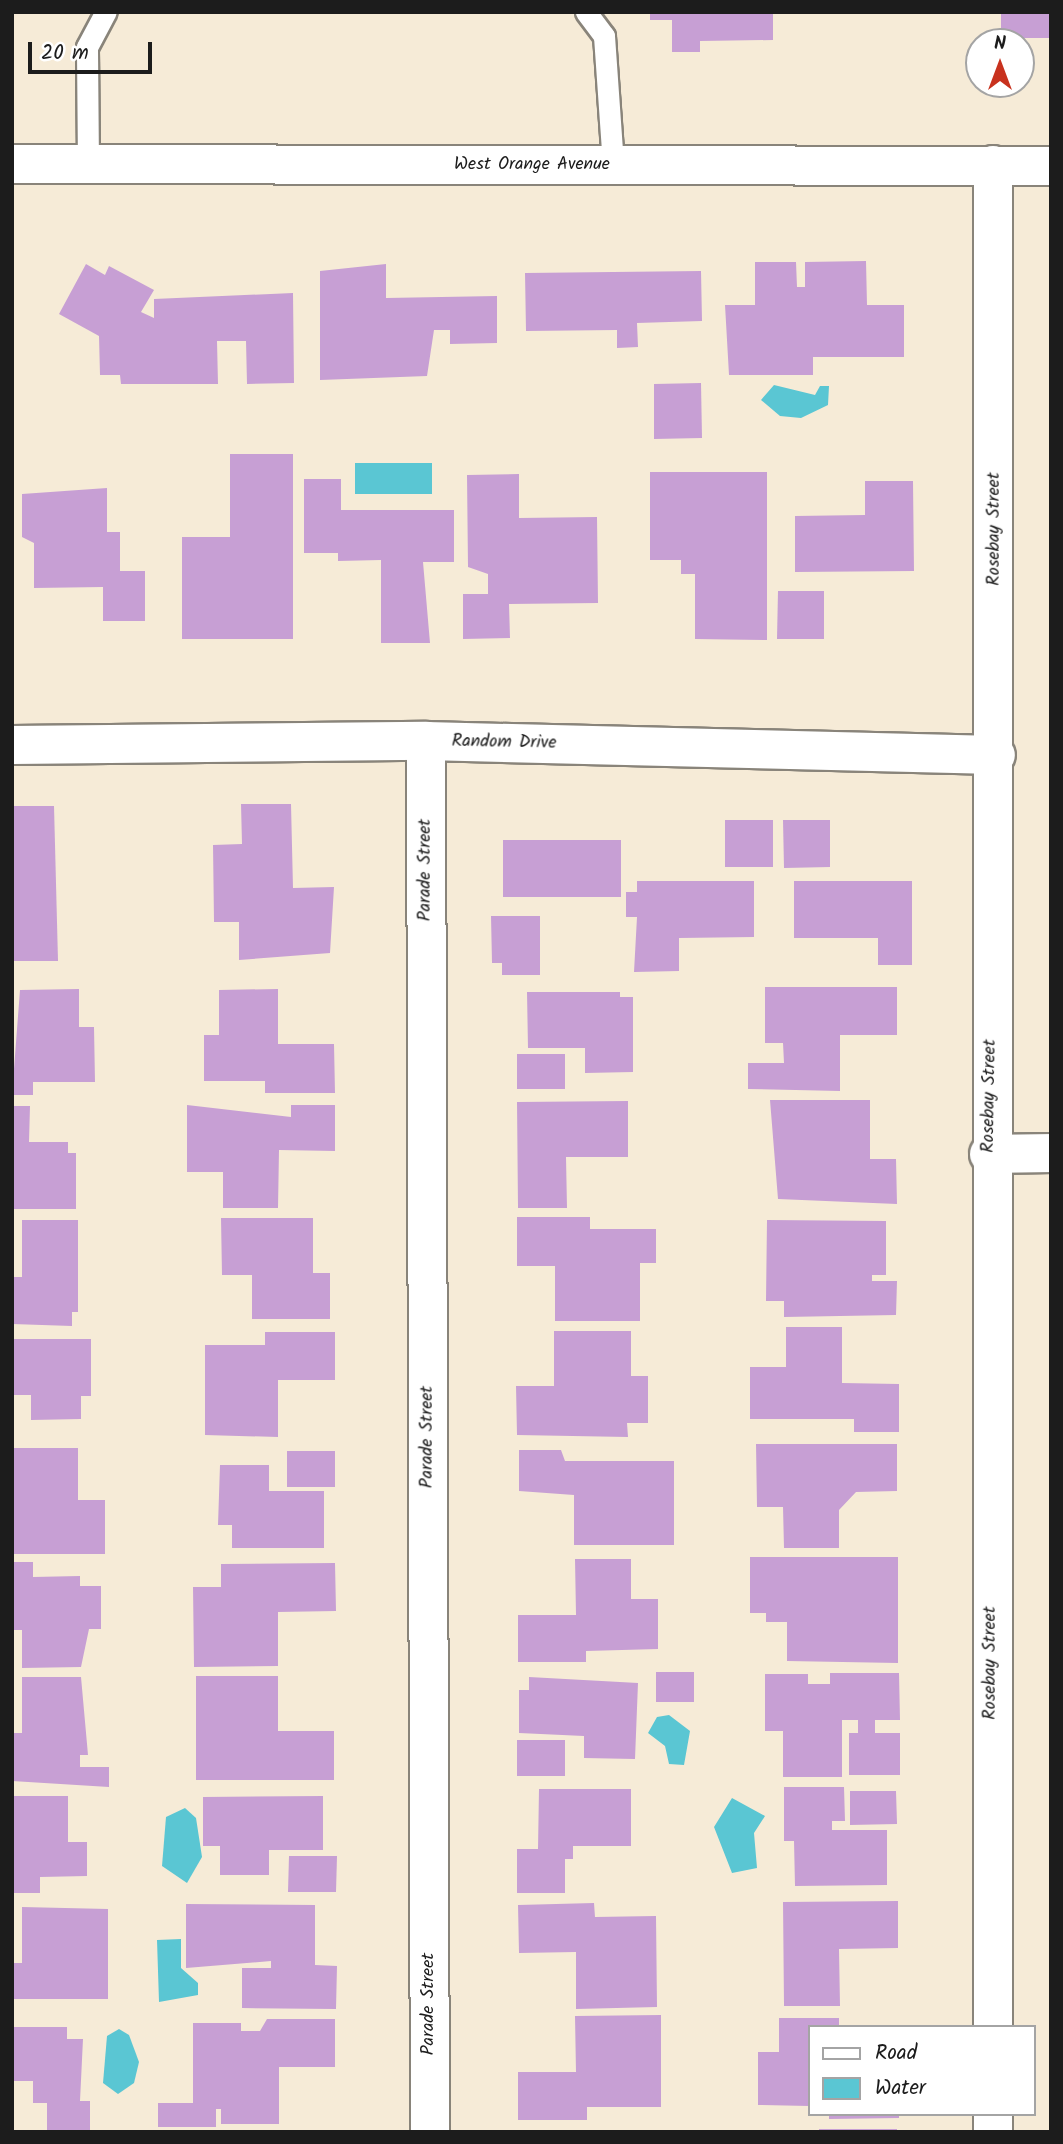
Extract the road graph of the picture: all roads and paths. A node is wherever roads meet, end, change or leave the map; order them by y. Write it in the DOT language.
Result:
graph roads {
  1 [pos="586,12"];
  2 [pos="98,17"];
  3 [pos="12,164"];
  4 [pos="88,164"];
  5 [pos="613,164"];
  6 [pos="993,165"];
  7 [pos="1051,166"];
  8 [pos="426,741"];
  9 [pos="12,745"];
  10 [pos="996,755"];
  11 [pos="1051,1153"];
  12 [pos="989,1154"];
  13 [pos="993,2025"];
  14 [pos="429,2132"];
  1 -- 5 [label="lane"];
  2 -- 4 [label="lane"];
  3 -- 4 [label="street, West Orange Avenue"];
  4 -- 5 [label="street, West Orange Avenue"];
  5 -- 6 [label="street, West Orange Avenue"];
  6 -- 7 [label="street, West Orange Avenue"];
  6 -- 10 [label="street, Rosebay Street"];
  8 -- 9 [label="street, Random Drive"];
  8 -- 10 [label="street, Random Drive"];
  8 -- 14 [label="street, Parade Street"];
  10 -- 12 [label="street, Rosebay Street"];
  11 -- 12 [label="street"];
  12 -- 13 [label="street, Rosebay Street"];
}
